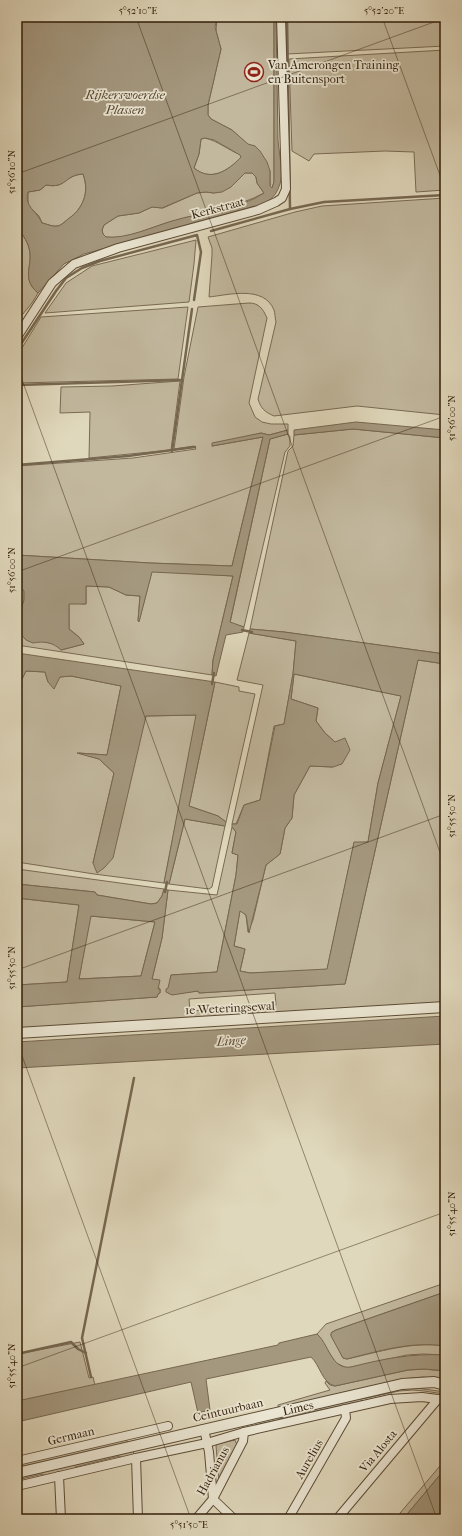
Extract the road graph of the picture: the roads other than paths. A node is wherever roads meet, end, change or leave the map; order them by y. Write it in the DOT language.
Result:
graph roads {
  1 [pos="281,17"];
  2 [pos="17,336"];
  3 [pos="445,1007"];
  4 [pos="17,1033"];
  5 [pos="445,1384"];
  6 [pos="441,1400"];
  7 [pos="345,1409"];
  8 [pos="168,1426"];
  9 [pos="204,1429"];
  10 [pos="244,1432"];
  11 [pos="130,1435"];
  12 [pos="207,1443"];
  13 [pos="133,1446"];
  14 [pos="136,1458"];
  15 [pos="17,1462"];
  16 [pos="17,1472"];
  17 [pos="59,1476"];
  18 [pos="17,1486"];
  19 [pos="213,1499"];
  20 [pos="61,1519"];
  21 [pos="138,1519"];
  22 [pos="196,1519"];
  23 [pos="234,1519"];
  24 [pos="288,1519"];
  25 [pos="337,1519"];
  1 -- 2 [label="street, Kerkstraat"];
  3 -- 4 [label="street, 1e Weteringsewal"];
  5 -- 9 [label="street, Ceintuurbaan"];
  6 -- 7 [label="street, Limes"];
  6 -- 25 [label="street, Via Alosta"];
  7 -- 10 [label="street, Limes"];
  7 -- 24 [label="street, Aurelius"];
  8 -- 11 [label="street, Germaan"];
  9 -- 12 [label="street"];
  9 -- 13 [label="street, Ceintuurbaan"];
  10 -- 12 [label="street, Limes"];
  10 -- 19 [label="street, Hadrianus"];
  11 -- 13 [label="street"];
  11 -- 15 [label="street, Germaan"];
  12 -- 14 [label="street, Limes"];
  12 -- 19 [label="street"];
  13 -- 16 [label="street, Ceintuurbaan"];
  14 -- 17 [label="street, Limes"];
  14 -- 21 [label="street"];
  17 -- 18 [label="street, Limes"];
  17 -- 20 [label="street"];
  19 -- 22 [label="street, Hadrianus"];
  19 -- 23 [label="street"];
}
